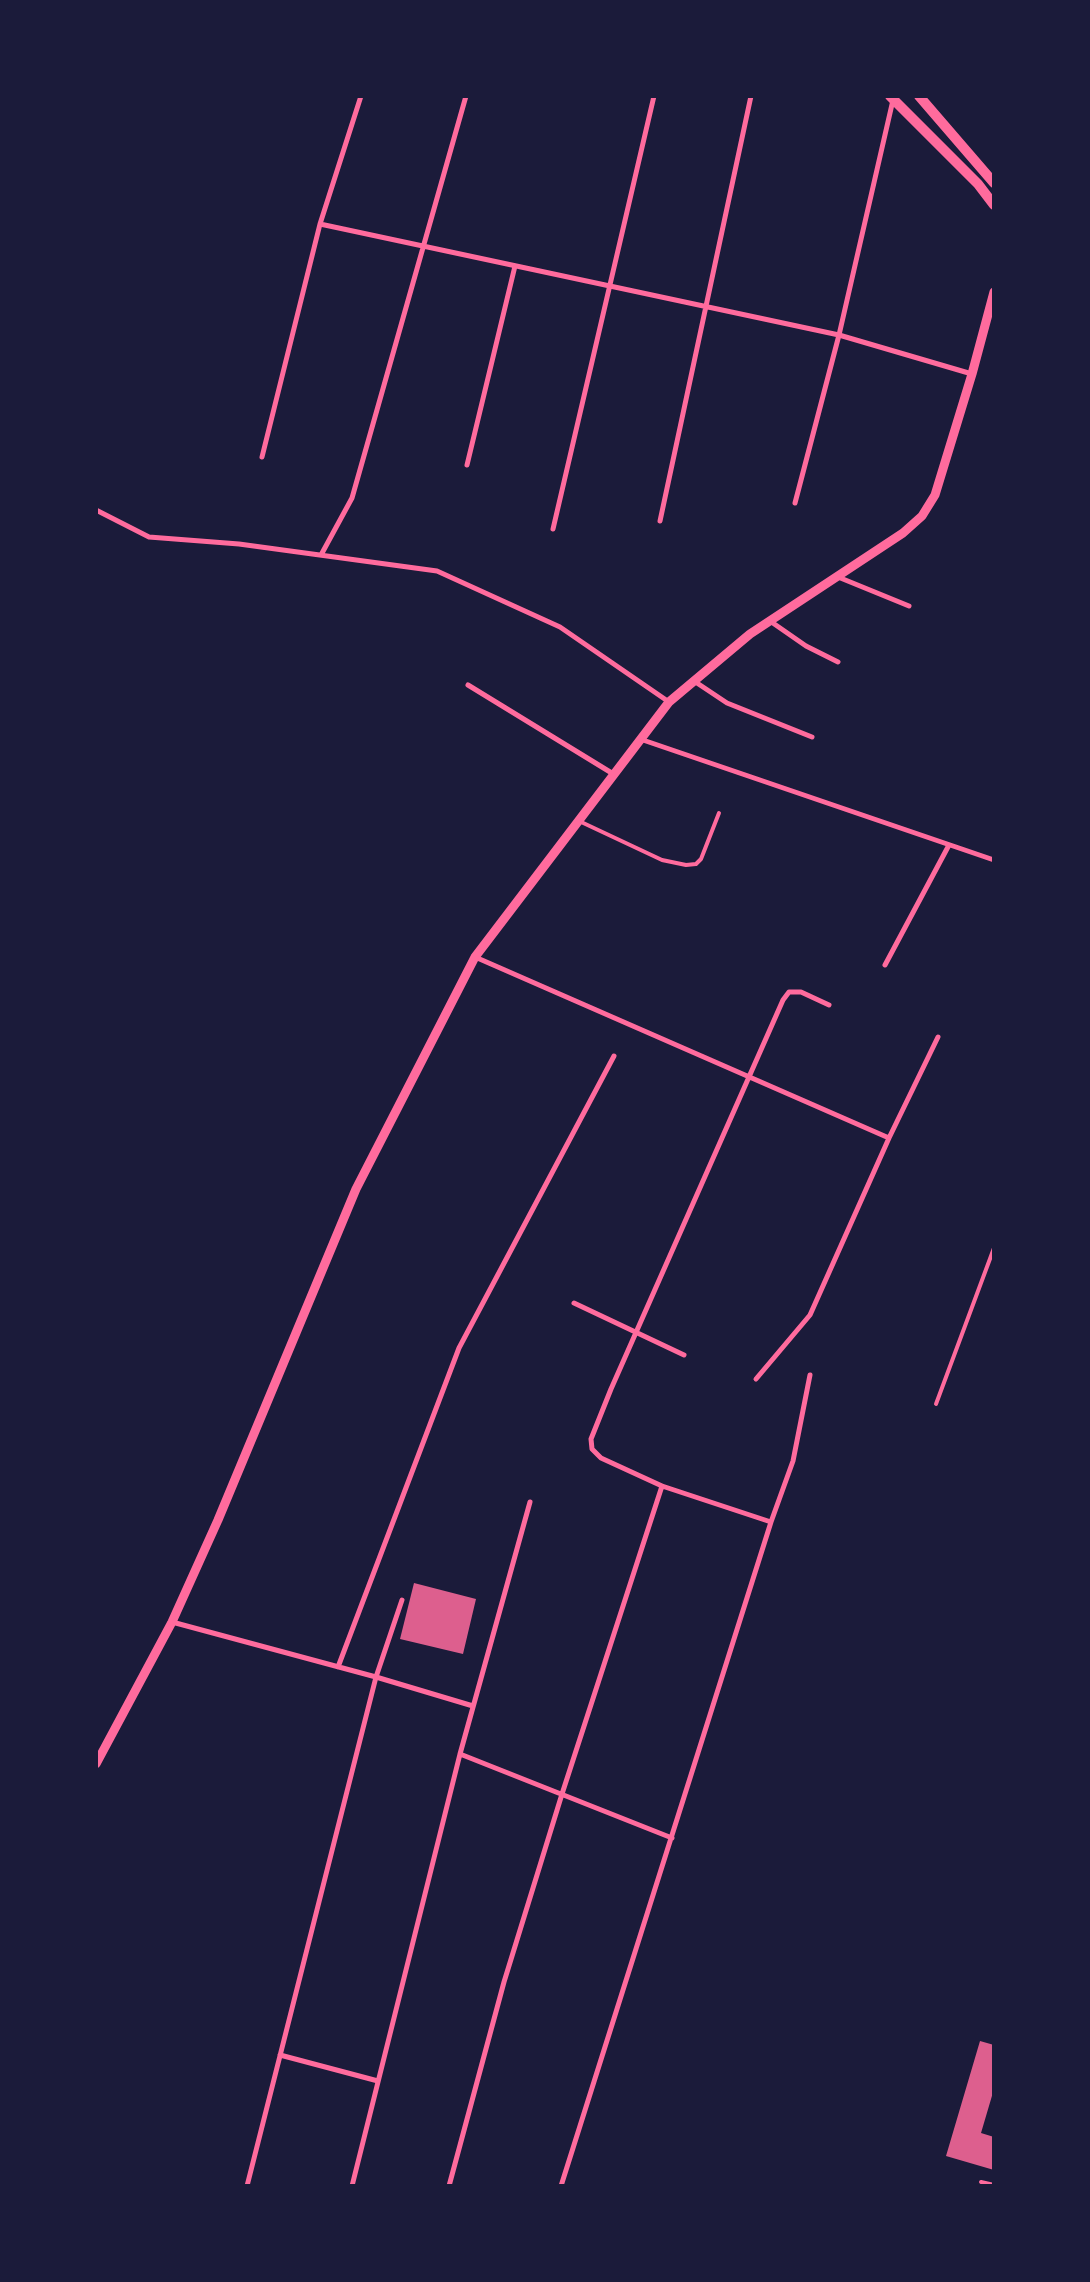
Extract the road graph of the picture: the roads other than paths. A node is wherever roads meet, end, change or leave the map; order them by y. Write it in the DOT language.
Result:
graph roads {
  1 [pos="361,96"];
  2 [pos="466,96"];
  3 [pos="654,96"];
  4 [pos="751,96"];
  5 [pos="919,96"];
  6 [pos="892,97"];
  7 [pos="994,183"];
  8 [pos="994,205"];
  9 [pos="320,224"];
  10 [pos="423,247"];
  11 [pos="515,266"];
  12 [pos="610,286"];
  13 [pos="994,292"];
  14 [pos="705,306"];
  15 [pos="839,335"];
  16 [pos="972,374"];
  17 [pos="262,458"];
  18 [pos="467,465"];
  19 [pos="795,503"];
  20 [pos="96,510"];
  21 [pos="660,521"];
  22 [pos="553,529"];
  23 [pos="320,555"];
  24 [pos="838,577"];
  25 [pos="909,606"];
  26 [pos="770,621"];
  27 [pos="838,662"];
  28 [pos="694,682"];
  29 [pos="468,685"];
  30 [pos="669,702"];
  31 [pos="812,737"];
  32 [pos="640,739"];
  33 [pos="615,775"];
  34 [pos="719,813"];
  35 [pos="579,821"];
  36 [pos="949,845"];
  37 [pos="994,860"];
  38 [pos="475,957"];
  39 [pos="885,965"];
  40 [pos="829,1004"];
  41 [pos="938,1037"];
  42 [pos="614,1056"];
  43 [pos="750,1076"];
  44 [pos="889,1138"];
  45 [pos="994,1248"];
  46 [pos="574,1303"];
  47 [pos="636,1332"];
  48 [pos="684,1355"];
  49 [pos="810,1375"];
  50 [pos="756,1379"];
  51 [pos="936,1404"];
  52 [pos="662,1486"];
  53 [pos="530,1502"];
  54 [pos="771,1522"];
  55 [pos="402,1600"];
  56 [pos="172,1622"];
  57 [pos="338,1667"];
  58 [pos="376,1677"];
  59 [pos="473,1706"];
  60 [pos="460,1754"];
  61 [pos="96,1764"];
  62 [pos="562,1794"];
  63 [pos="672,1838"];
  64 [pos="280,2055"];
  65 [pos="378,2081"];
  66 [pos="981,2182"];
  67 [pos="994,2185"];
  68 [pos="247,2186"];
  69 [pos="352,2186"];
  70 [pos="449,2186"];
  71 [pos="561,2186"];
  1 -- 9 [label="street"];
  2 -- 10 [label="street"];
  3 -- 12 [label="street"];
  4 -- 14 [label="street"];
  5 -- 7 [label="main road"];
  6 -- 8 [label="main road"];
  6 -- 15 [label="street"];
  9 -- 10 [label="street"];
  9 -- 17 [label="street"];
  10 -- 11 [label="street"];
  10 -- 23 [label="street"];
  11 -- 12 [label="street"];
  11 -- 18 [label="street"];
  12 -- 14 [label="street"];
  12 -- 22 [label="street"];
  13 -- 16 [label="street"];
  14 -- 15 [label="street"];
  14 -- 21 [label="street"];
  15 -- 16 [label="street"];
  15 -- 19 [label="street"];
  16 -- 24 [label="street"];
  20 -- 23 [label="street"];
  23 -- 30 [label="street"];
  24 -- 25 [label="street"];
  24 -- 26 [label="street"];
  26 -- 27 [label="street"];
  26 -- 28 [label="street"];
  28 -- 30 [label="street"];
  28 -- 31 [label="street"];
  29 -- 33 [label="street"];
  30 -- 32 [label="street"];
  32 -- 33 [label="street"];
  32 -- 36 [label="street"];
  33 -- 35 [label="street"];
  34 -- 35 [label="lane"];
  35 -- 38 [label="street"];
  36 -- 37 [label="street"];
  36 -- 39 [label="street"];
  38 -- 43 [label="street"];
  38 -- 56 [label="street"];
  40 -- 43 [label="street"];
  41 -- 44 [label="street"];
  42 -- 57 [label="street"];
  43 -- 44 [label="street"];
  43 -- 47 [label="street"];
  44 -- 50 [label="street"];
  45 -- 51 [label="lane"];
  46 -- 47 [label="street"];
  47 -- 48 [label="street"];
  47 -- 52 [label="street"];
  49 -- 54 [label="street"];
  52 -- 54 [label="street"];
  52 -- 62 [label="street"];
  53 -- 59 [label="street"];
  54 -- 63 [label="street"];
  55 -- 58 [label="street"];
  56 -- 57 [label="street"];
  56 -- 61 [label="street"];
  57 -- 58 [label="street"];
  58 -- 59 [label="street"];
  58 -- 64 [label="street"];
  59 -- 60 [label="street"];
  60 -- 62 [label="street"];
  60 -- 65 [label="street"];
  62 -- 63 [label="street"];
  62 -- 70 [label="street"];
  63 -- 71 [label="street"];
  64 -- 65 [label="street"];
  64 -- 68 [label="street"];
  65 -- 69 [label="street"];
  66 -- 67 [label="lane"];
}
